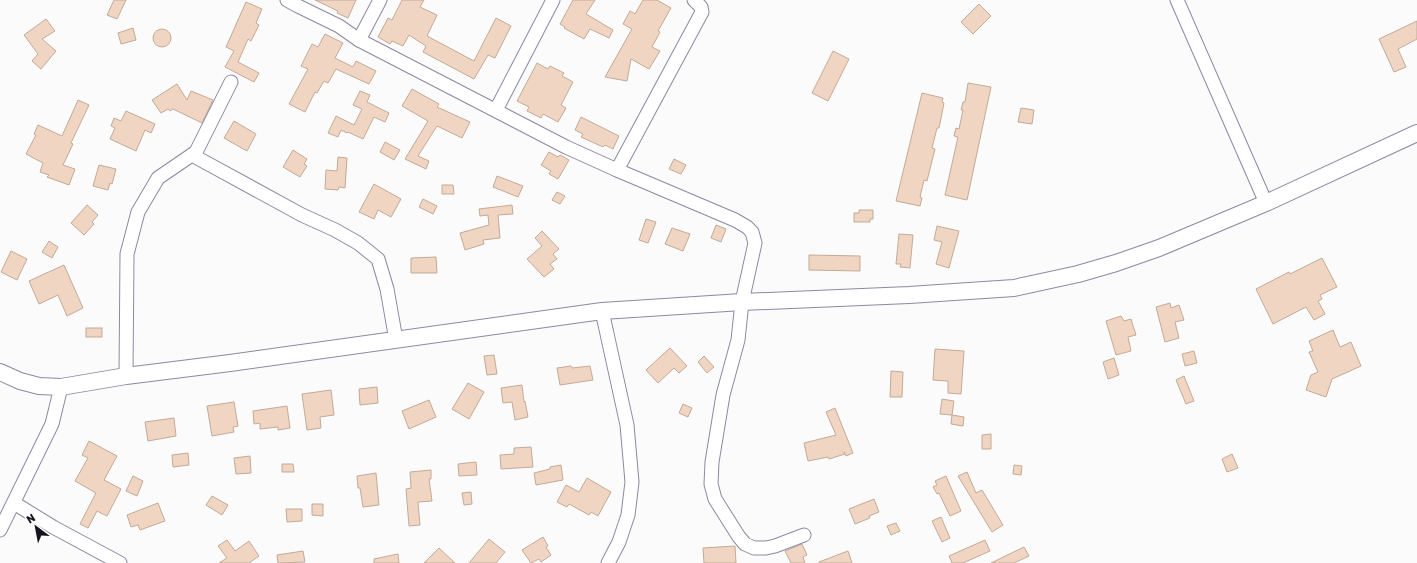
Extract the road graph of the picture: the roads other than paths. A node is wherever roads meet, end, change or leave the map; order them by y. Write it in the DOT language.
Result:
graph roads {
  1 [pos="287,0"];
  2 [pos="380,0"];
  3 [pos="553,0"];
  4 [pos="694,0"];
  5 [pos="1177,0"];
  6 [pos="359,40"];
  7 [pos="231,82"];
  8 [pos="496,110"];
  9 [pos="1417,133"];
  10 [pos="192,155"];
  11 [pos="617,170"];
  12 [pos="1266,203"];
  13 [pos="742,302"];
  14 [pos="602,312"];
  15 [pos="396,340"];
  16 [pos="0,372"];
  17 [pos="126,376"];
  18 [pos="61,387"];
  19 [pos="14,503"];
  20 [pos="0,530"];
  21 [pos="804,535"];
  22 [pos="120,563"];
  23 [pos="608,563"];
  1 -- 6 [label="street"];
  2 -- 6 [label="street"];
  3 -- 8 [label="street"];
  4 -- 11 [label="street"];
  5 -- 12 [label="street"];
  6 -- 8 [label="street"];
  7 -- 10 [label="street"];
  8 -- 11 [label="street"];
  9 -- 12 [label="street"];
  10 -- 15 [label="street"];
  10 -- 17 [label="street"];
  11 -- 13 [label="street"];
  12 -- 13 [label="street"];
  13 -- 14 [label="street"];
  13 -- 21 [label="street"];
  14 -- 15 [label="street"];
  14 -- 23 [label="street"];
  15 -- 17 [label="street"];
  16 -- 18 [label="street"];
  17 -- 18 [label="street"];
  18 -- 19 [label="street"];
  19 -- 20 [label="street"];
  19 -- 22 [label="street"];
}
